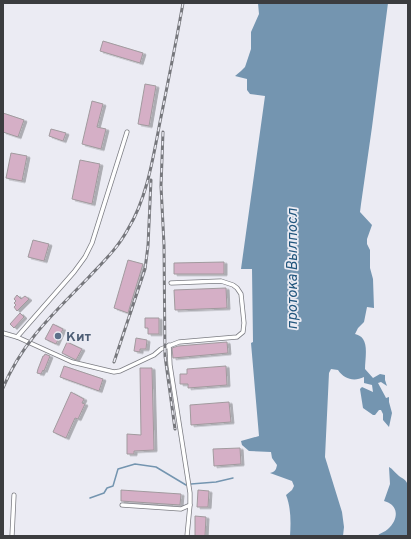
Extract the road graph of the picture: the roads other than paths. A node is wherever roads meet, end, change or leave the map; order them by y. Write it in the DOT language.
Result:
graph roads {
  1 [pos="127,132"];
  2 [pos="171,283"];
  3 [pos="3,333"];
  4 [pos="17,337"];
  5 [pos="169,345"];
  6 [pos="14,495"];
  7 [pos="122,505"];
  8 [pos="190,505"];
  9 [pos="12,536"];
  10 [pos="188,536"];
  1 -- 4 [label="lane"];
  2 -- 5 [label="lane"];
  3 -- 4 [label="lane"];
  4 -- 5 [label="lane"];
  5 -- 8 [label="lane"];
  6 -- 9 [label="lane"];
  7 -- 8 [label="lane"];
  8 -- 10 [label="lane"];
}
